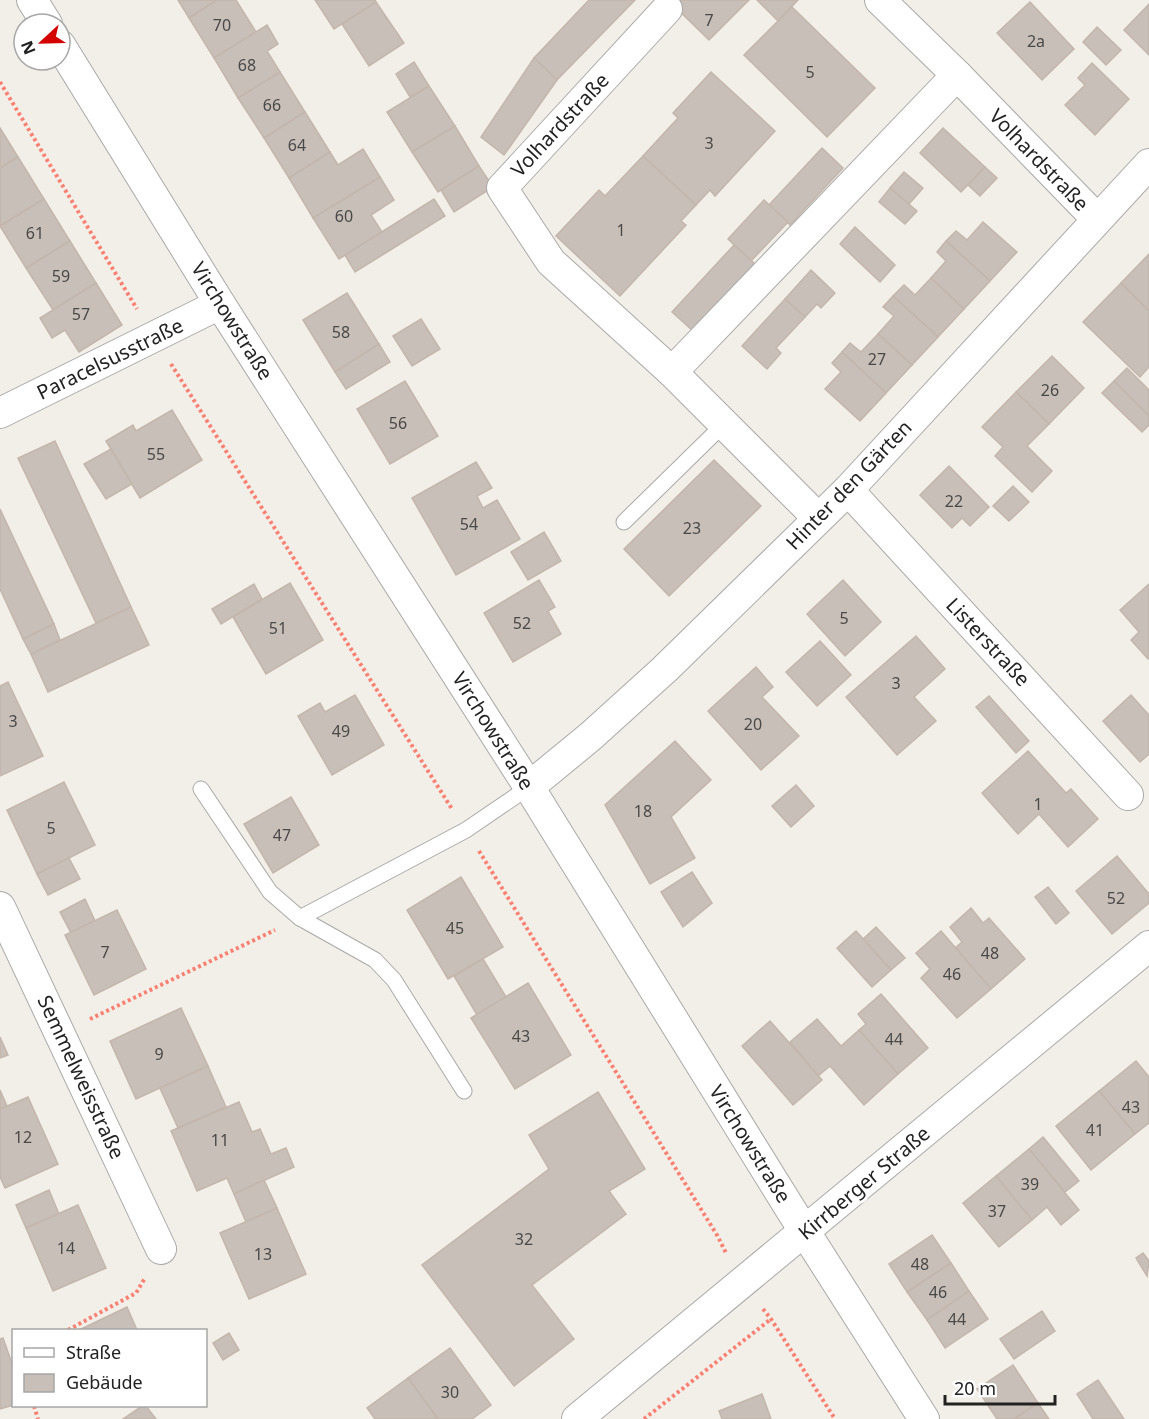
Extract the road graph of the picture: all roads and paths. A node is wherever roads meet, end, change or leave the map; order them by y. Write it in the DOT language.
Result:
graph roads {
  1 [pos="880,0"];
  2 [pos="667,9"];
  3 [pos="72,64"];
  4 [pos="957,75"];
  5 [pos="0,82"];
  6 [pos="1149,164"];
  7 [pos="1097,219"];
  8 [pos="220,304"];
  9 [pos="155,338"];
  10 [pos="672,372"];
  11 [pos="0,413"];
  12 [pos="724,424"];
  13 [pos="848,490"];
  14 [pos="818,518"];
  15 [pos="624,522"];
  16 [pos="529,787"];
  17 [pos="201,789"];
  18 [pos="1128,795"];
  19 [pos="466,830"];
  20 [pos="0,907"];
  21 [pos="300,918"];
  22 [pos="1149,946"];
  23 [pos="60,1034"];
  24 [pos="464,1091"];
  25 [pos="805,1231"];
  26 [pos="161,1248"];
  27 [pos="741,1284"];
  28 [pos="771,1319"];
  29 [pos="70,1329"];
  30 [pos="577,1419"];
  31 [pos="644,1419"];
  32 [pos="835,1419"];
  33 [pos="924,1419"];
  1 -- 4 [label="street, Volhardstraße"];
  2 -- 10 [label="street, Volhardstraße"];
  3 -- 8 [label="street, Virchowstraße"];
  4 -- 7 [label="street, Volhardstraße"];
  4 -- 10 [label="street"];
  5 -- 9 [label="path"];
  6 -- 7 [label="street, Hinter den Gärten"];
  7 -- 13 [label="street, Hinter den Gärten"];
  8 -- 9 [label="street, Paracelsusstraße"];
  8 -- 16 [label="street, Virchowstraße"];
  9 -- 11 [label="street, Paracelsusstraße"];
  9 -- 19 [label="path"];
  10 -- 12 [label="street, Volhardstraße"];
  12 -- 14 [label="street, Volhardstraße"];
  12 -- 15 [label="lane"];
  13 -- 14 [label="street, Hinter den Gärten"];
  13 -- 18 [label="street, Listerstraße"];
  14 -- 16 [label="street, Hinter den Gärten"];
  16 -- 19 [label="lane"];
  16 -- 25 [label="street, Virchowstraße"];
  17 -- 21 [label="lane"];
  19 -- 21 [label="lane"];
  19 -- 27 [label="path"];
  20 -- 23 [label="street, Semmelweisstraße"];
  21 -- 23 [label="path"];
  21 -- 24 [label="lane"];
  22 -- 25 [label="street, Kirrberger Straße"];
  23 -- 26 [label="street, Semmelweisstraße"];
  25 -- 27 [label="street, Kirrberger Straße"];
  25 -- 33 [label="street, Virchowstraße"];
  26 -- 29 [label="path"];
  27 -- 28 [label="path"];
  27 -- 30 [label="street, Kirrberger Straße"];
  28 -- 31 [label="path"];
  28 -- 32 [label="path"];
}
